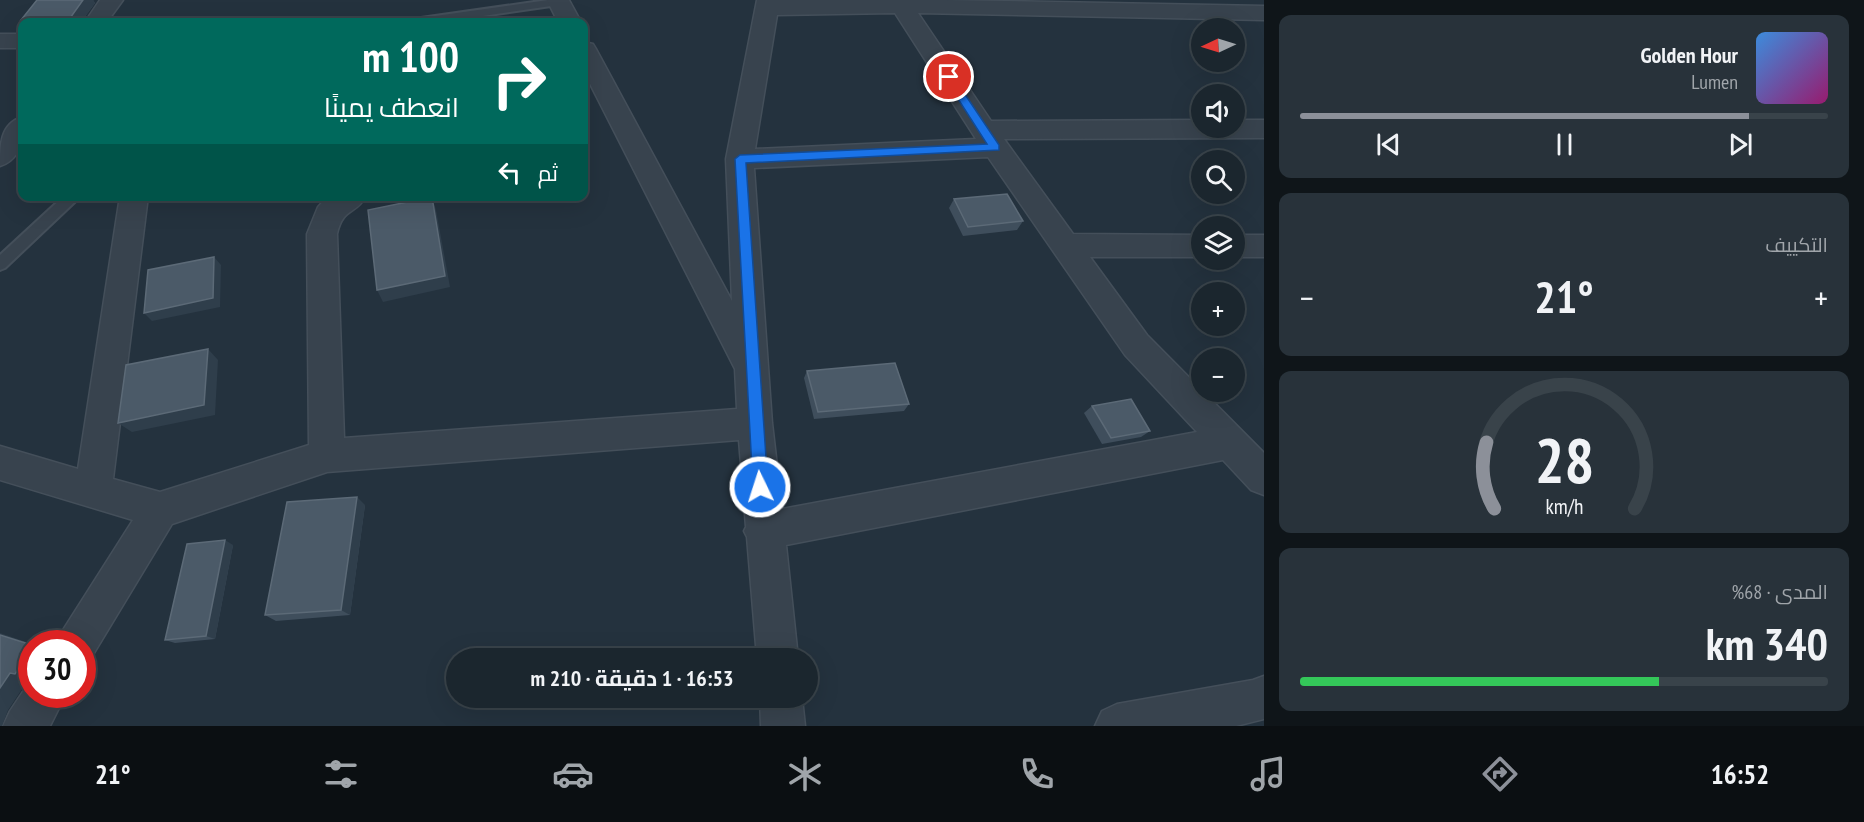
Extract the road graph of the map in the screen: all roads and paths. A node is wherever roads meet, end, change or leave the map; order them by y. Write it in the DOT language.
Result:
graph roads {
  1 [pos="112,0"];
  2 [pos="558,1"];
  3 [pos="900,3"];
  4 [pos="768,4"];
  5 [pos="1264,13"];
  6 [pos="99,18"];
  7 [pos="447,18"];
  8 [pos="567,18"];
  9 [pos="0,41"];
  10 [pos="18,41"];
  11 [pos="591,80"];
  12 [pos="1264,129"];
  13 [pos="989,139"];
  14 [pos="740,159"];
  15 [pos="69,201"];
  16 [pos="133,201"];
  17 [pos="343,201"];
  18 [pos="1065,245"];
  19 [pos="1191,246"];
  20 [pos="1245,246"];
  21 [pos="1264,246"];
  22 [pos="0,264"];
  23 [pos="752,369"];
  24 [pos="755,423"];
  25 [pos="1230,442"];
  26 [pos="327,456"];
  27 [pos="0,464"];
  28 [pos="1264,478"];
  29 [pos="93,491"];
  30 [pos="160,510"];
  31 [pos="763,531"];
  32 [pos="86,630"];
  33 [pos="776,648"];
  34 [pos="1264,697"];
  35 [pos="36,708"];
  36 [pos="781,708"];
  37 [pos="25,726"];
  38 [pos="783,726"];
  39 [pos="1117,726"];
  1 -- 6 [label="street"];
  2 -- 7 [label="lane"];
  2 -- 8 [label="street"];
  3 -- 4 [label="street"];
  3 -- 5 [label="street"];
  3 -- 13 [label="street"];
  4 -- 14 [label="street"];
  9 -- 10 [label="street"];
  11 -- 23 [label="street"];
  12 -- 13 [label="street"];
  13 -- 14 [label="street"];
  13 -- 18 [label="street"];
  14 -- 23 [label="street"];
  15 -- 22 [label="lane"];
  16 -- 29 [label="street"];
  17 -- 26 [label="street"];
  18 -- 19 [label="street"];
  18 -- 25 [label="street"];
  20 -- 21 [label="street"];
  23 -- 24 [label="street"];
  24 -- 26 [label="street"];
  24 -- 31 [label="street"];
  25 -- 28 [label="street"];
  25 -- 31 [label="street"];
  26 -- 30 [label="street"];
  27 -- 29 [label="street"];
  29 -- 30 [label="street"];
  30 -- 32 [label="street"];
  31 -- 33 [label="street"];
  34 -- 39 [label="street"];
  35 -- 37 [label="street"];
  36 -- 38 [label="street"];
}
